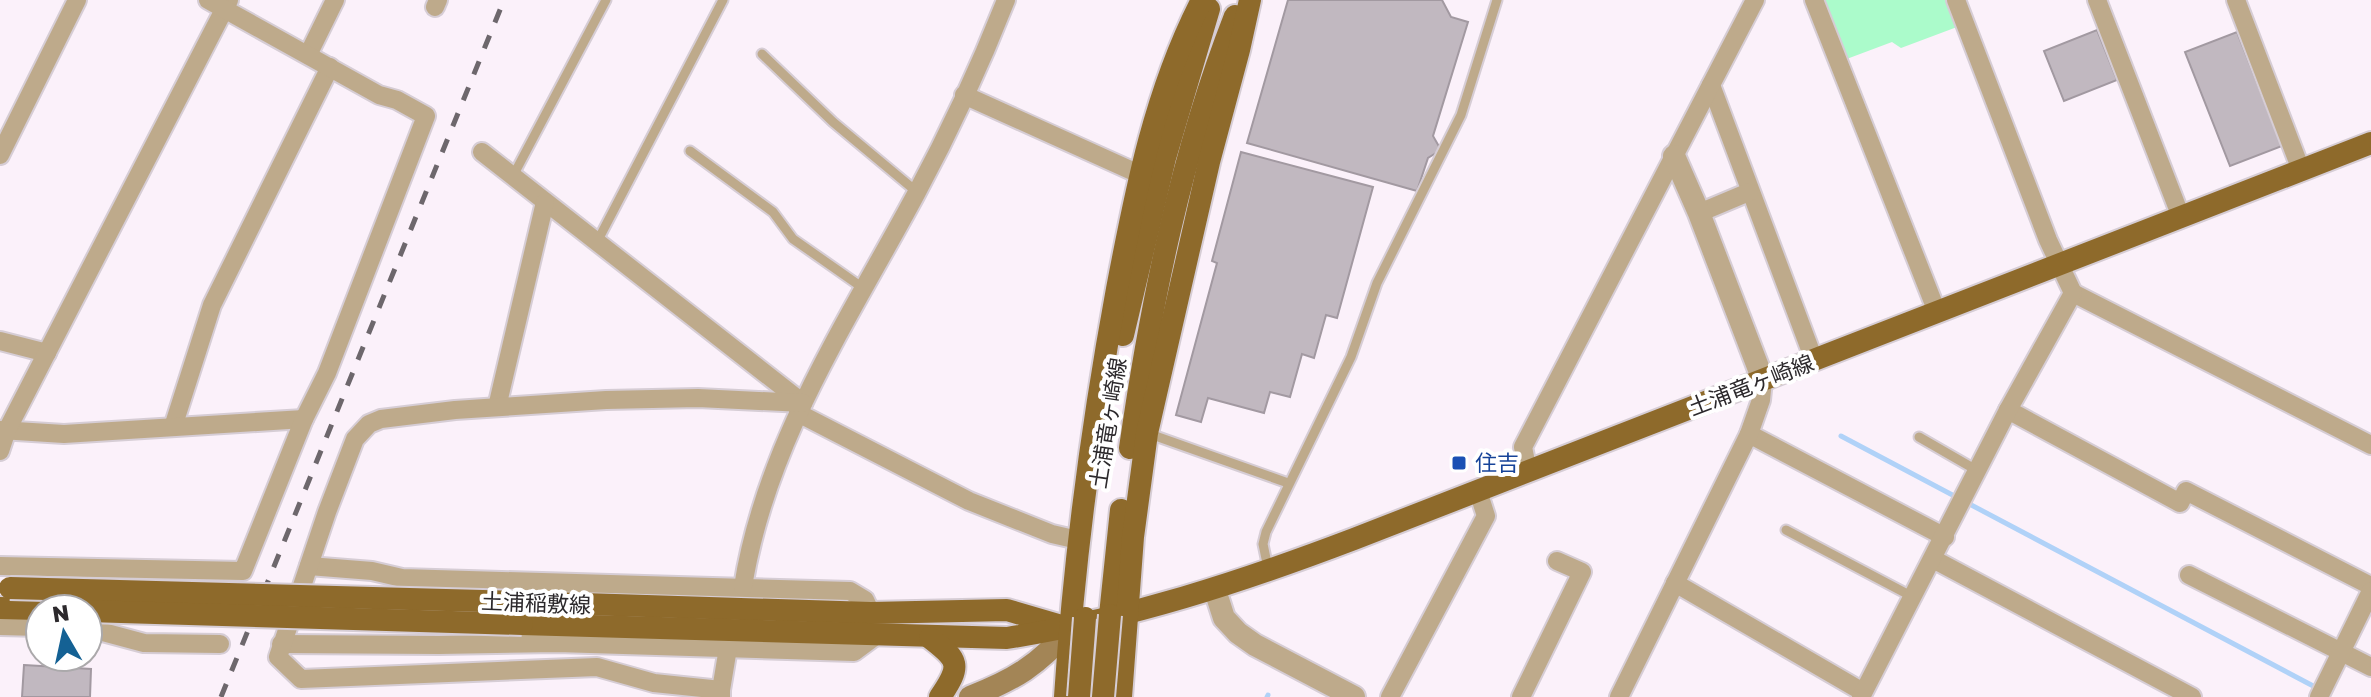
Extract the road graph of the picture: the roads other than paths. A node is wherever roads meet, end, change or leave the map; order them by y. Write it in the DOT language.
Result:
graph roads {
  1 [pos="77,0"];
  2 [pos="335,0"];
  3 [pos="606,0"];
  4 [pos="723,0"];
  5 [pos="1006,0"];
  6 [pos="1202,0"];
  7 [pos="1212,0"];
  8 [pos="1242,0"];
  9 [pos="1250,0"];
  10 [pos="1497,0"];
  11 [pos="1755,0"];
  12 [pos="1814,0"];
  13 [pos="1956,0"];
  14 [pos="2097,0"];
  15 [pos="2236,0"];
  16 [pos="221,3"];
  17 [pos="762,54"];
  18 [pos="308,55"];
  19 [pos="330,67"];
  20 [pos="1711,85"];
  21 [pos="964,95"];
  22 [pos="2371,143"];
  23 [pos="690,151"];
  24 [pos="482,152"];
  25 [pos="0,155"];
  26 [pos="1674,156"];
  27 [pos="1176,159"];
  28 [pos="2301,170"];
  29 [pos="1139,174"];
  30 [pos="513,176"];
  31 [pos="917,192"];
  32 [pos="1749,192"];
  33 [pos="545,202"];
  34 [pos="1699,213"];
  35 [pos="2181,217"];
  36 [pos="597,242"];
  37 [pos="2060,264"];
  38 [pos="863,288"];
  39 [pos="2073,293"];
  40 [pos="1937,312"];
  41 [pos="0,341"];
  42 [pos="47,353"];
  43 [pos="1814,360"];
  44 [pos="1763,380"];
  45 [pos="497,407"];
  46 [pos="801,408"];
  47 [pos="2008,410"];
  48 [pos="304,419"];
  49 [pos="173,427"];
  50 [pos="4,430"];
  51 [pos="1147,433"];
  52 [pos="1749,434"];
  53 [pos="1919,437"];
  54 [pos="2371,445"];
  55 [pos="0,451"];
  56 [pos="1978,471"];
  57 [pos="1528,472"];
  58 [pos="1288,483"];
  59 [pos="1478,491"];
  60 [pos="1786,530"];
  61 [pos="1945,537"];
  62 [pos="1078,540"];
  63 [pos="1933,559"];
  64 [pos="1557,561"];
  65 [pos="0,566"];
  66 [pos="309,566"];
  67 [pos="1269,571"];
  68 [pos="2189,575"];
  69 [pos="1675,583"];
  70 [pos="743,587"];
  71 [pos="2371,588"];
  72 [pos="1215,590"];
  73 [pos="1913,597"];
  74 [pos="4,604"];
  75 [pos="24,607"];
  76 [pos="104,611"];
  77 [pos="521,613"];
  78 [pos="1118,615"];
  79 [pos="24,617"];
  80 [pos="1077,623"];
  81 [pos="874,624"];
  82 [pos="104,632"];
  83 [pos="930,638"];
  84 [pos="557,643"];
  85 [pos="220,644"];
  86 [pos="281,644"];
  87 [pos="589,644"];
  88 [pos="728,648"];
  89 [pos="2342,652"];
  90 [pos="588,667"];
  91 [pos="2371,667"];
  92 [pos="557,668"];
  93 [pos="301,679"];
  94 [pos="721,693"];
  95 [pos="1862,695"];
  96 [pos="293,697"];
  97 [pos="940,697"];
  98 [pos="970,697"];
  99 [pos="1065,697"];
  100 [pos="1079,697"];
  101 [pos="1103,697"];
  102 [pos="1121,697"];
  103 [pos="1354,697"];
  104 [pos="1390,697"];
  105 [pos="1521,697"];
  106 [pos="1619,697"];
  107 [pos="2192,697"];
  108 [pos="2319,697"];
  1 -- 25 [label="street"];
  2 -- 18 [label="street"];
  3 -- 30 [label="lane"];
  4 -- 36 [label="lane"];
  5 -- 21 [label="street"];
  6 -- 29 [label="main road"];
  7 -- 27 [label="main road, 土浦竜ヶ崎線"];
  8 -- 27 [label="main road, 土浦竜ヶ崎線"];
  9 -- 51 [label="main road"];
  10 -- 58 [label="lane"];
  11 -- 20 [label="street"];
  12 -- 40 [label="street"];
  13 -- 37 [label="street"];
  14 -- 35 [label="street"];
  15 -- 28 [label="street"];
  16 -- 18 [label="street"];
  16 -- 42 [label="street"];
  17 -- 31 [label="lane"];
  18 -- 19 [label="street"];
  19 -- 48 [label="street"];
  19 -- 49 [label="street"];
  20 -- 26 [label="street"];
  20 -- 32 [label="street"];
  21 -- 29 [label="street"];
  21 -- 31 [label="street"];
  22 -- 28 [label="main road, 土浦竜ヶ崎線"];
  23 -- 38 [label="lane"];
  24 -- 30 [label="street"];
  26 -- 34 [label="street"];
  26 -- 57 [label="street"];
  27 -- 78 [label="main road, 土浦竜ヶ崎線"];
  27 -- 80 [label="main road, 土浦竜ヶ崎線"];
  28 -- 35 [label="main road, 土浦竜ヶ崎線"];
  29 -- 62 [label="main road"];
  30 -- 33 [label="street"];
  31 -- 38 [label="street"];
  32 -- 34 [label="street"];
  32 -- 43 [label="street"];
  33 -- 36 [label="street"];
  33 -- 45 [label="street"];
  34 -- 44 [label="street"];
  35 -- 37 [label="main road, 土浦竜ヶ崎線"];
  36 -- 46 [label="street"];
  37 -- 39 [label="street"];
  37 -- 40 [label="main road, 土浦竜ヶ崎線"];
  38 -- 46 [label="street"];
  39 -- 47 [label="street"];
  39 -- 54 [label="street"];
  40 -- 43 [label="main road, 土浦竜ヶ崎線"];
  41 -- 42 [label="street"];
  42 -- 50 [label="street"];
  43 -- 44 [label="main road, 土浦竜ヶ崎線"];
  44 -- 52 [label="street"];
  44 -- 57 [label="main road, 土浦竜ヶ崎線"];
  45 -- 46 [label="street"];
  45 -- 66 [label="street"];
  46 -- 62 [label="street"];
  46 -- 70 [label="street"];
  47 -- 56 [label="street"];
  47 -- 71 [label="street"];
  48 -- 49 [label="street"];
  48 -- 65 [label="street"];
  49 -- 50 [label="street"];
  50 -- 55 [label="street"];
  51 -- 58 [label="lane"];
  51 -- 78 [label="main road"];
  52 -- 61 [label="street"];
  52 -- 69 [label="street"];
  53 -- 56 [label="lane"];
  56 -- 61 [label="street"];
  57 -- 59 [label="main road, 土浦竜ヶ崎線"];
  58 -- 67 [label="lane"];
  59 -- 67 [label="main road, 土浦竜ヶ崎線"];
  59 -- 104 [label="street"];
  60 -- 73 [label="lane"];
  61 -- 63 [label="street"];
  62 -- 80 [label="main road"];
  63 -- 73 [label="street"];
  63 -- 107 [label="street"];
  64 -- 105 [label="street"];
  66 -- 70 [label="street"];
  66 -- 86 [label="street"];
  67 -- 72 [label="main road, 土浦竜ヶ崎線"];
  68 -- 89 [label="street"];
  69 -- 95 [label="street"];
  69 -- 106 [label="street"];
  70 -- 81 [label="street"];
  71 -- 89 [label="street"];
  72 -- 78 [label="main road, 土浦竜ヶ崎線"];
  72 -- 103 [label="street"];
  73 -- 95 [label="street"];
  74 -- 75 [label="main road"];
  74 -- 77 [label="main road, 土浦稲敷線, bridge"];
  74 -- 79 [label="street"];
  76 -- 77 [label="main road, 土浦稲敷線, bridge"];
  77 -- 81 [label="main road, 土浦稲敷線"];
  78 -- 80 [label="main road, 土浦稲敷線"];
  78 -- 101 [label="main road, bridge"];
  78 -- 102 [label="main road"];
  80 -- 81 [label="main road, 土浦稲敷線"];
  80 -- 83 [label="main road, 土浦稲敷線"];
  80 -- 98 [label="main road"];
  80 -- 99 [label="main road"];
  80 -- 100 [label="main road, bridge"];
  81 -- 83 [label="main road, 土浦稲敷線"];
  81 -- 88 [label="street"];
  82 -- 85 [label="street"];
  83 -- 97 [label="main road"];
  84 -- 86 [label="street"];
  84 -- 87 [label="street"];
  84 -- 92 [label="street"];
  86 -- 93 [label="street"];
  87 -- 88 [label="street"];
  87 -- 90 [label="street"];
  88 -- 94 [label="street"];
  89 -- 91 [label="street"];
  89 -- 108 [label="street"];
  90 -- 92 [label="street"];
  90 -- 94 [label="street"];
  92 -- 93 [label="street"];
  93 -- 96 [label="street"];
}
